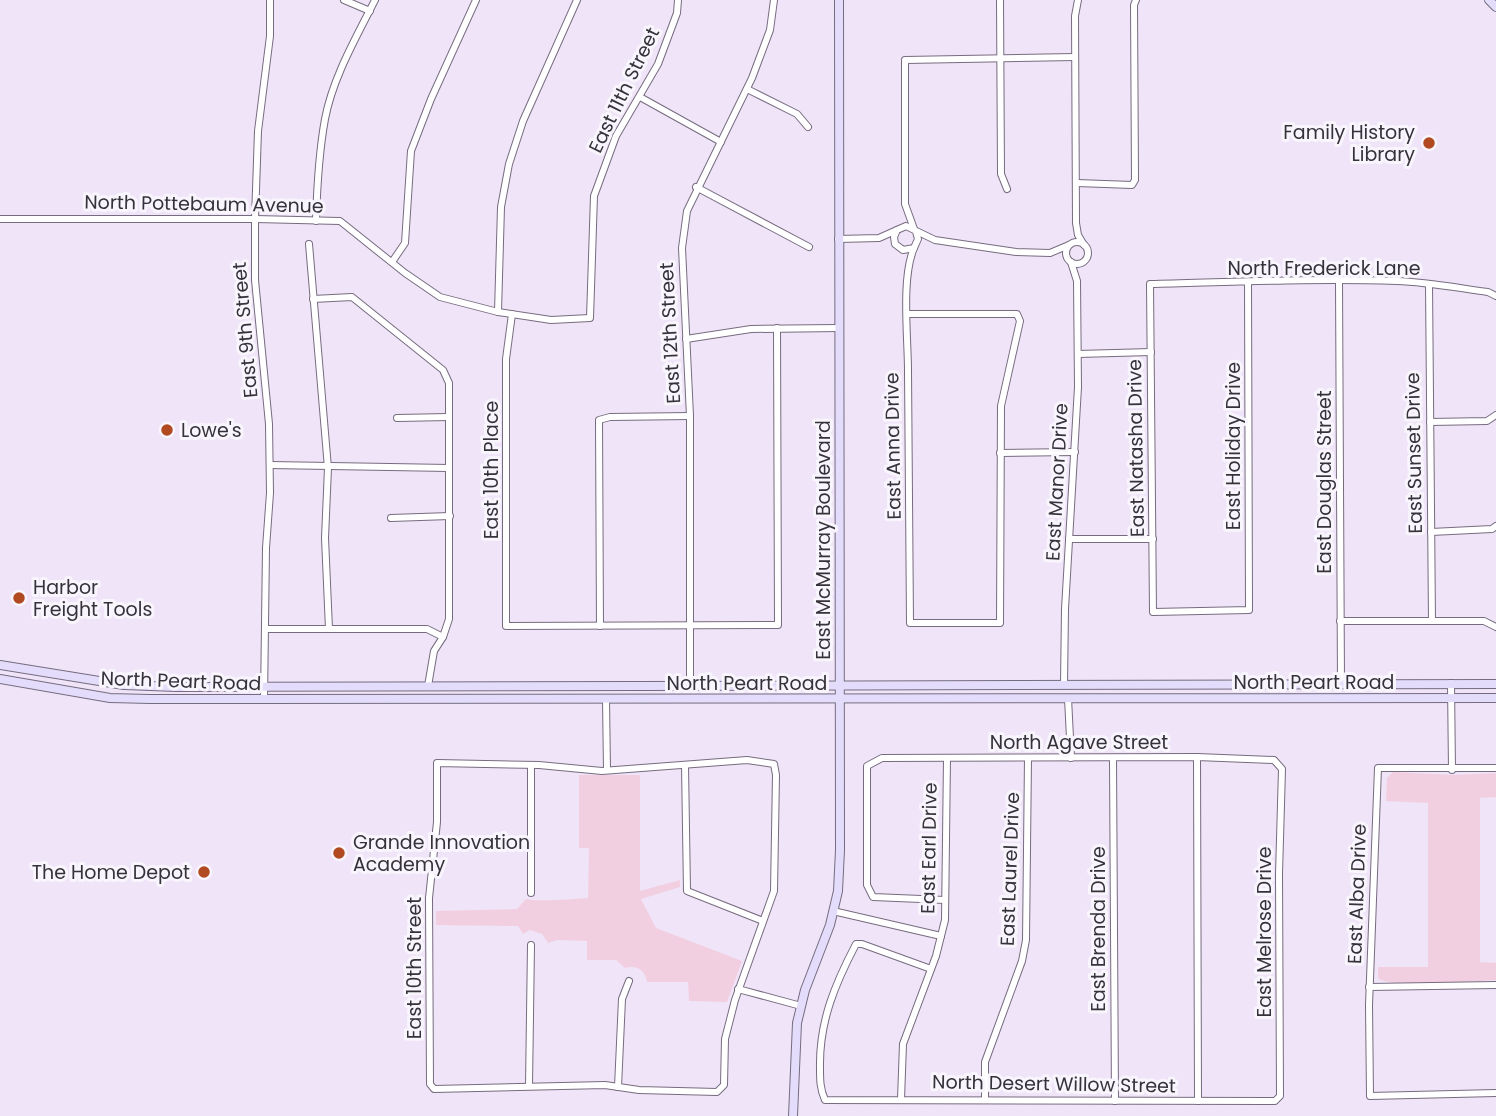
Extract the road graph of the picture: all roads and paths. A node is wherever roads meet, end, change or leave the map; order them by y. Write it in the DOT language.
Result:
graph roads {
  1 [pos="270,0"];
  2 [pos="344,0"];
  3 [pos="375,0"];
  4 [pos="476,0"];
  5 [pos="577,0"];
  6 [pos="678,0"];
  7 [pos="774,0"];
  8 [pos="839,0"];
  9 [pos="1000,0"];
  10 [pos="1077,0"];
  11 [pos="1136,0"];
  12 [pos="1489,0"];
  13 [pos="1496,7"];
  14 [pos="370,11"];
  15 [pos="1075,57"];
  16 [pos="1001,58"];
  17 [pos="747,89"];
  18 [pos="640,97"];
  19 [pos="808,127"];
  20 [pos="721,142"];
  21 [pos="1077,183"];
  22 [pos="696,187"];
  23 [pos="1007,189"];
  24 [pos="905,204"];
  25 [pos="0,219"];
  26 [pos="255,219"];
  27 [pos="316,220"];
  28 [pos="1076,223"];
  29 [pos="898,229"];
  30 [pos="915,230"];
  31 [pos="879,238"];
  32 [pos="838,239"];
  33 [pos="934,240"];
  34 [pos="309,244"];
  35 [pos="1069,245"];
  36 [pos="1084,245"];
  37 [pos="809,247"];
  38 [pos="915,247"];
  39 [pos="899,248"];
  40 [pos="1050,253"];
  41 [pos="1086,260"];
  42 [pos="392,262"];
  43 [pos="1071,262"];
  44 [pos="907,268"];
  45 [pos="1077,281"];
  46 [pos="1339,281"];
  47 [pos="1248,282"];
  48 [pos="1150,284"];
  49 [pos="1429,284"];
  50 [pos="1496,296"];
  51 [pos="313,299"];
  52 [pos="498,312"];
  53 [pos="512,314"];
  54 [pos="908,314"];
  55 [pos="590,318"];
  56 [pos="778,328"];
  57 [pos="839,328"];
  58 [pos="686,340"];
  59 [pos="1151,352"];
  60 [pos="1077,354"];
  61 [pos="1496,415"];
  62 [pos="449,416"];
  63 [pos="690,416"];
  64 [pos="397,418"];
  65 [pos="1430,422"];
  66 [pos="1075,452"];
  67 [pos="1000,453"];
  68 [pos="270,465"];
  69 [pos="328,465"];
  70 [pos="449,468"];
  71 [pos="450,516"];
  72 [pos="391,518"];
  73 [pos="1496,526"];
  74 [pos="1431,532"];
  75 [pos="1069,539"];
  76 [pos="1153,539"];
  77 [pos="1153,612"];
  78 [pos="1340,621"];
  79 [pos="1432,621"];
  80 [pos="690,625"];
  81 [pos="600,626"];
  82 [pos="1496,627"];
  83 [pos="265,629"];
  84 [pos="329,629"];
  85 [pos="443,637"];
  86 [pos="0,665"];
  87 [pos="0,679"];
  88 [pos="1341,683"];
  89 [pos="1451,683"];
  90 [pos="1064,684"];
  91 [pos="1496,684"];
  92 [pos="690,685"];
  93 [pos="839,685"];
  94 [pos="428,686"];
  95 [pos="264,687"];
  96 [pos="839,698"];
  97 [pos="1068,698"];
  98 [pos="1451,698"];
  99 [pos="1496,698"];
  100 [pos="606,699"];
  101 [pos="264,700"];
  102 [pos="1197,757"];
  103 [pos="947,758"];
  104 [pos="1028,758"];
  105 [pos="1071,758"];
  106 [pos="1113,758"];
  107 [pos="531,765"];
  108 [pos="685,765"];
  109 [pos="1282,768"];
  110 [pos="1496,768"];
  111 [pos="607,770"];
  112 [pos="1452,770"];
  113 [pos="531,893"];
  114 [pos="945,900"];
  115 [pos="833,911"];
  116 [pos="763,921"];
  117 [pos="941,936"];
  118 [pos="531,945"];
  119 [pos="931,969"];
  120 [pos="629,981"];
  121 [pos="1496,985"];
  122 [pos="1369,987"];
  123 [pos="738,989"];
  124 [pos="801,1006"];
  125 [pos="529,1086"];
  126 [pos="618,1087"];
  127 [pos="1496,1093"];
  128 [pos="1280,1096"];
  129 [pos="901,1099"];
  130 [pos="985,1099"];
  131 [pos="1115,1101"];
  132 [pos="1198,1101"];
  133 [pos="793,1116"];
  1 -- 26 [label="street, East 9th Street"];
  2 -- 14 [label="street"];
  3 -- 14 [label="street"];
  4 -- 42 [label="street"];
  5 -- 52 [label="street"];
  6 -- 18 [label="street, East 11th Street"];
  7 -- 17 [label="street, East 12th Street"];
  8 -- 32 [label="street, East McMurray Boulevard"];
  9 -- 16 [label="street"];
  10 -- 15 [label="street"];
  11 -- 21 [label="street"];
  12 -- 13 [label="street"];
  14 -- 27 [label="street"];
  15 -- 16 [label="street"];
  15 -- 21 [label="street"];
  16 -- 23 [label="street"];
  16 -- 24 [label="street"];
  17 -- 19 [label="street"];
  17 -- 20 [label="street, East 12th Street"];
  18 -- 20 [label="street"];
  18 -- 55 [label="street, East 11th Street"];
  20 -- 22 [label="street, East 12th Street"];
  21 -- 28 [label="street"];
  22 -- 37 [label="street"];
  22 -- 58 [label="street, East 12th Street"];
  24 -- 29 [label="street"];
  24 -- 30 [label="street"];
  25 -- 26 [label="street, North Pottebaum Avenue"];
  26 -- 27 [label="street, North Pottebaum Avenue"];
  26 -- 68 [label="street, East 9th Street"];
  27 -- 42 [label="street, North Pottebaum Avenue"];
  28 -- 35 [label="street"];
  28 -- 36 [label="street"];
  29 -- 30 [label="street"];
  29 -- 31 [label="street"];
  29 -- 39 [label="street"];
  30 -- 33 [label="street"];
  30 -- 38 [label="street"];
  31 -- 32 [label="street"];
  31 -- 39 [label="street"];
  32 -- 57 [label="street, East McMurray Boulevard"];
  33 -- 38 [label="street"];
  33 -- 40 [label="street"];
  34 -- 51 [label="street"];
  35 -- 36 [label="street"];
  35 -- 40 [label="street"];
  35 -- 43 [label="street"];
  36 -- 41 [label="street"];
  38 -- 39 [label="street"];
  38 -- 44 [label="street, East Anna Drive"];
  39 -- 44 [label="street, East Anna Drive"];
  40 -- 43 [label="street"];
  41 -- 43 [label="street"];
  41 -- 45 [label="street, East Manor Drive"];
  42 -- 52 [label="street, North Pottebaum Avenue"];
  43 -- 45 [label="street, East Manor Drive"];
  44 -- 54 [label="street, East Anna Drive"];
  45 -- 60 [label="street, East Manor Drive"];
  46 -- 47 [label="street, North Frederick Lane"];
  46 -- 49 [label="street, North Frederick Lane"];
  46 -- 78 [label="street, East Douglas Street"];
  47 -- 48 [label="street, North Frederick Lane"];
  47 -- 77 [label="street, East Holiday Drive"];
  48 -- 59 [label="street, East Natasha Drive"];
  49 -- 50 [label="street, North Frederick Lane"];
  49 -- 65 [label="street, East Sunset Drive"];
  51 -- 62 [label="street"];
  51 -- 69 [label="street"];
  52 -- 53 [label="street, North Pottebaum Avenue"];
  53 -- 55 [label="street, North Pottebaum Avenue"];
  53 -- 81 [label="street, East 10th Place"];
  54 -- 67 [label="street"];
  54 -- 67 [label="street, East Anna Drive"];
  56 -- 57 [label="street"];
  56 -- 58 [label="street"];
  56 -- 80 [label="street"];
  57 -- 93 [label="street, East McMurray Boulevard"];
  58 -- 63 [label="street, East 12th Street"];
  59 -- 60 [label="street"];
  59 -- 76 [label="street, East Natasha Drive"];
  60 -- 66 [label="street, East Manor Drive"];
  61 -- 65 [label="street"];
  62 -- 64 [label="street"];
  62 -- 70 [label="street"];
  63 -- 80 [label="street, East 12th Street"];
  63 -- 81 [label="street"];
  65 -- 74 [label="street, East Sunset Drive"];
  66 -- 67 [label="street"];
  66 -- 75 [label="street, East Manor Drive"];
  68 -- 69 [label="street"];
  68 -- 83 [label="street, East 9th Street"];
  69 -- 70 [label="street"];
  69 -- 84 [label="street"];
  70 -- 71 [label="street"];
  71 -- 72 [label="street"];
  71 -- 85 [label="street"];
  73 -- 74 [label="street"];
  74 -- 79 [label="street, East Sunset Drive"];
  75 -- 76 [label="street"];
  75 -- 90 [label="street, East Manor Drive"];
  76 -- 77 [label="street, East Natasha Drive"];
  78 -- 79 [label="street"];
  78 -- 88 [label="street, East Douglas Street"];
  79 -- 82 [label="street"];
  80 -- 81 [label="street"];
  80 -- 92 [label="street, East 12th Street"];
  83 -- 84 [label="street"];
  83 -- 95 [label="street, East 9th Street"];
  84 -- 85 [label="street"];
  85 -- 94 [label="street"];
  86 -- 95 [label="street, North Peart Road"];
  87 -- 101 [label="street, North Peart Road"];
  88 -- 89 [label="street, North Peart Road"];
  88 -- 90 [label="street, North Peart Road"];
  89 -- 91 [label="street, North Peart Road"];
  89 -- 98 [label="street"];
  90 -- 93 [label="street, North Peart Road"];
  92 -- 93 [label="street, North Peart Road"];
  92 -- 94 [label="street, North Peart Road"];
  93 -- 96 [label="street, East McMurray Boulevard"];
  94 -- 95 [label="street, North Peart Road"];
  95 -- 101 [label="street, East 9th Street"];
  96 -- 97 [label="street, North Peart Road"];
  96 -- 100 [label="street, North Peart Road"];
  96 -- 115 [label="street, East McMurray Boulevard"];
  97 -- 98 [label="street, North Peart Road"];
  97 -- 105 [label="street"];
  98 -- 99 [label="street, North Peart Road"];
  98 -- 112 [label="street"];
  100 -- 101 [label="street, North Peart Road"];
  100 -- 111 [label="street"];
  102 -- 106 [label="street, North Agave Street"];
  102 -- 109 [label="street, North Agave Street"];
  102 -- 132 [label="street"];
  103 -- 104 [label="street, North Agave Street"];
  103 -- 114 [label="street, East Earl Drive"];
  103 -- 114 [label="street, North Agave Street"];
  104 -- 105 [label="street, North Agave Street"];
  104 -- 130 [label="street, East Laurel Drive"];
  105 -- 106 [label="street, North Agave Street"];
  106 -- 131 [label="street, East Brenda Drive"];
  107 -- 111 [label="street"];
  107 -- 113 [label="street"];
  107 -- 125 [label="street, East 10th Street"];
  108 -- 111 [label="street"];
  108 -- 116 [label="street"];
  108 -- 116 [label="street"];
  109 -- 128 [label="street, East Melrose Drive"];
  110 -- 112 [label="street"];
  112 -- 122 [label="street, East Alba Drive"];
  114 -- 117 [label="street, East Earl Drive"];
  115 -- 117 [label="street"];
  115 -- 124 [label="street, East McMurray Boulevard"];
  116 -- 123 [label="street"];
  117 -- 119 [label="street, East Earl Drive"];
  118 -- 125 [label="street"];
  119 -- 129 [label="street, East Earl Drive"];
  119 -- 129 [label="street, North Desert Willow Street"];
  120 -- 126 [label="street"];
  121 -- 122 [label="street"];
  122 -- 127 [label="street, East Alba Drive"];
  123 -- 124 [label="street"];
  123 -- 126 [label="street"];
  124 -- 133 [label="street, East McMurray Boulevard"];
  125 -- 126 [label="street"];
  128 -- 132 [label="street, North Desert Willow Street"];
  129 -- 130 [label="street, North Desert Willow Street"];
  130 -- 131 [label="street, North Desert Willow Street"];
  131 -- 132 [label="street, North Desert Willow Street"];
}
